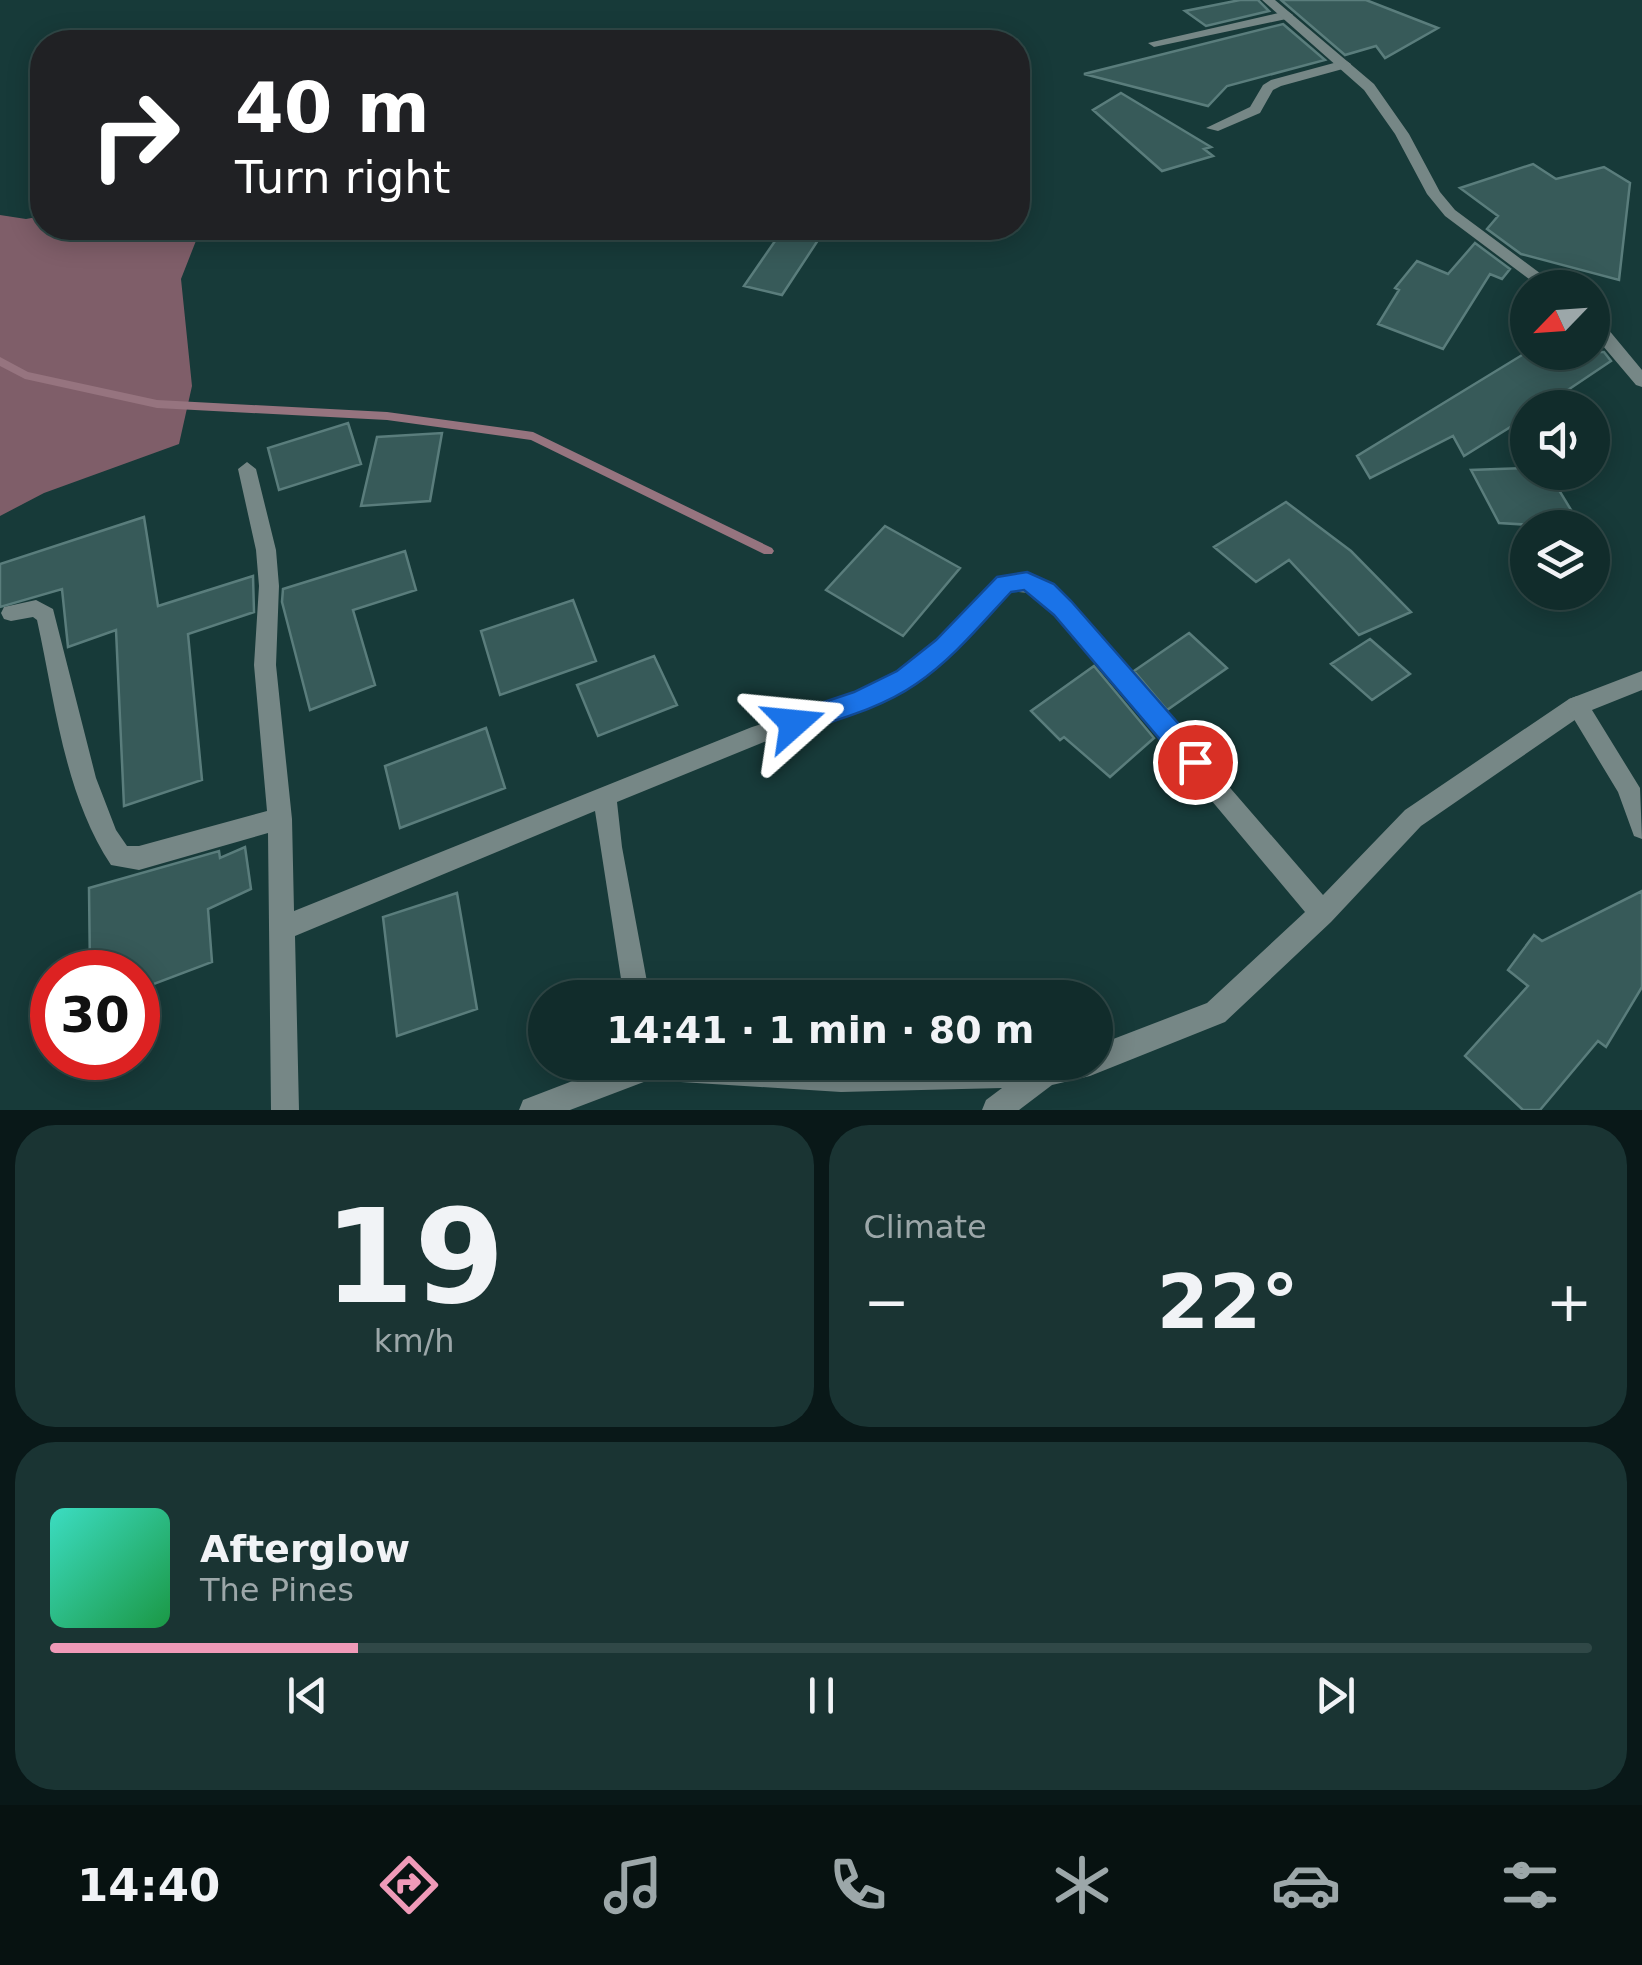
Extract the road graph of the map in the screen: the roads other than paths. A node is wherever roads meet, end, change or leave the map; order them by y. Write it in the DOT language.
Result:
graph roads {
  1 [pos="1268,0"];
  2 [pos="1288,15"];
  3 [pos="1154,43"];
  4 [pos="1346,64"];
  5 [pos="1213,128"];
  6 [pos="1528,270"];
  7 [pos="1610,343"];
  8 [pos="1642,381"];
  9 [pos="247,469"];
  10 [pos="10,613"];
  11 [pos="1642,680"];
  12 [pos="1577,706"];
  13 [pos="604,796"];
  14 [pos="280,819"];
  15 [pos="1642,828"];
  16 [pos="1322,913"];
  17 [pos="280,929"];
  18 [pos="633,980"];
  19 [pos="1113,1054"];
  20 [pos="609,1080"];
  21 [pos="1036,1080"];
  22 [pos="286,1110"];
  23 [pos="533,1110"];
  24 [pos="996,1110"];
  1 -- 2 [label="street"];
  2 -- 3 [label="street"];
  2 -- 4 [label="street"];
  4 -- 5 [label="street"];
  4 -- 6 [label="street"];
  7 -- 8 [label="street"];
  9 -- 14 [label="street"];
  10 -- 14 [label="street"];
  11 -- 12 [label="street"];
  12 -- 15 [label="street"];
  12 -- 16 [label="street"];
  13 -- 16 [label="street"];
  13 -- 17 [label="street"];
  13 -- 18 [label="street"];
  14 -- 17 [label="street"];
  16 -- 19 [label="street"];
  17 -- 22 [label="street"];
  20 -- 23 [label="street"];
  21 -- 24 [label="street"];
}
